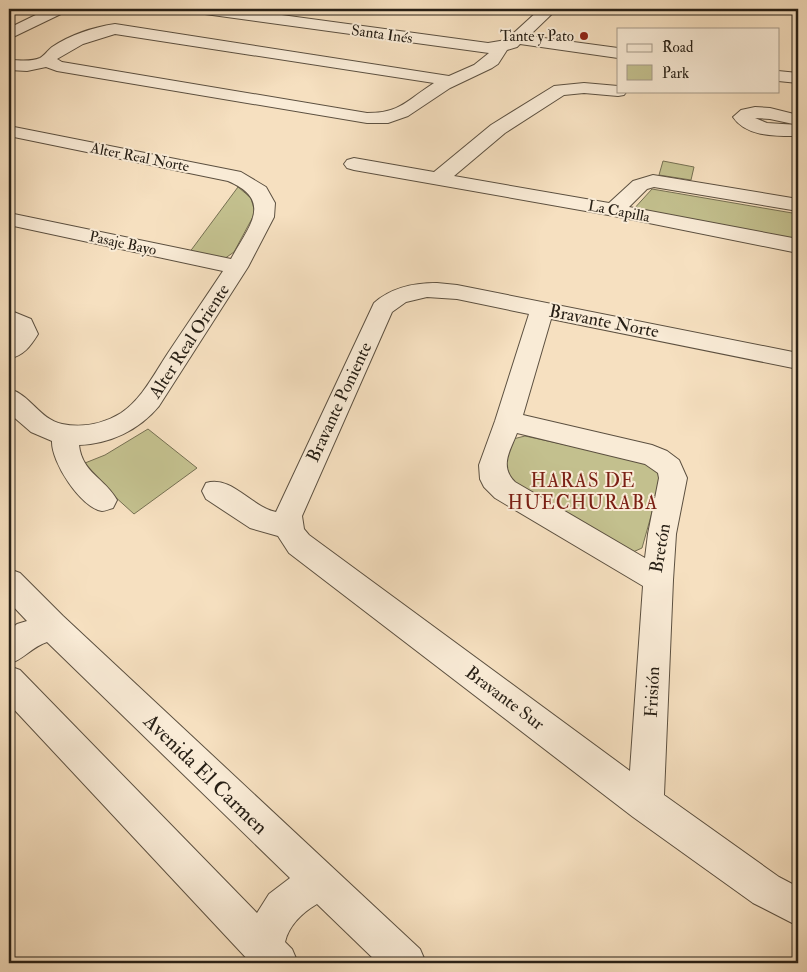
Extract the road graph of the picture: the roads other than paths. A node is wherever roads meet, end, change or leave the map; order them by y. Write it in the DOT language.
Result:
graph roads {
  1 [pos="60,9"];
  2 [pos="205,9"];
  3 [pos="549,9"];
  4 [pos="9,33"];
  5 [pos="517,39"];
  6 [pos="500,47"];
  7 [pos="617,53"];
  8 [pos="48,61"];
  9 [pos="9,65"];
  10 [pos="780,76"];
  11 [pos="798,78"];
  12 [pos="452,80"];
  13 [pos="622,92"];
  14 [pos="798,120"];
  15 [pos="9,131"];
  16 [pos="798,131"];
  17 [pos="354,164"];
  18 [pos="438,178"];
  19 [pos="264,197"];
  20 [pos="798,205"];
  21 [pos="614,210"];
  22 [pos="9,220"];
  23 [pos="798,246"];
  24 [pos="237,267"];
  25 [pos="410,292"];
  26 [pos="542,309"];
  27 [pos="9,318"];
  28 [pos="9,351"];
  29 [pos="798,361"];
  30 [pos="9,398"];
  31 [pos="508,421"];
  32 [pos="66,434"];
  33 [pos="216,490"];
  34 [pos="103,500"];
  35 [pos="288,526"];
  36 [pos="658,580"];
  37 [pos="9,582"];
  38 [pos="52,626"];
  39 [pos="9,650"];
  40 [pos="9,681"];
  41 [pos="646,804"];
  42 [pos="320,883"];
  43 [pos="798,907"];
  44 [pos="271,956"];
  45 [pos="406,963"];
  1 -- 4 [label="street"];
  2 -- 6 [label="street, Santa Inés"];
  3 -- 5 [label="street"];
  5 -- 6 [label="street"];
  5 -- 7 [label="street"];
  6 -- 12 [label="street"];
  8 -- 9 [label="street"];
  8 -- 12 [label="street"];
  8 -- 12 [label="street"];
  10 -- 11 [label="street"];
  13 -- 18 [label="street"];
  14 -- 16 [label="street"];
  15 -- 19 [label="street, Alter Real Norte"];
  17 -- 18 [label="street, La Capilla"];
  18 -- 21 [label="street, La Capilla"];
  19 -- 24 [label="street, Alter Real Oriente"];
  20 -- 21 [label="street"];
  21 -- 23 [label="street, La Capilla"];
  22 -- 24 [label="street, Pasaje Bayo"];
  24 -- 32 [label="street, Alter Real Oriente"];
  25 -- 26 [label="street, Bravante Norte"];
  25 -- 35 [label="street, Bravante Poniente"];
  26 -- 29 [label="street, Bravante Norte"];
  26 -- 31 [label="street, Bretón"];
  27 -- 28 [label="street"];
  30 -- 32 [label="street"];
  31 -- 36 [label="street, Bretón"];
  31 -- 36 [label="street, Bretón"];
  32 -- 34 [label="street"];
  33 -- 35 [label="street"];
  35 -- 41 [label="street, Bravante Sur"];
  36 -- 41 [label="street, Frisión"];
  37 -- 38 [label="street, Avenida El Carmen"];
  38 -- 39 [label="street"];
  38 -- 42 [label="street, Avenida El Carmen"];
  40 -- 44 [label="street"];
  41 -- 43 [label="street, Bravante Sur"];
  42 -- 44 [label="street"];
  42 -- 45 [label="street, Avenida El Carmen"];
}
